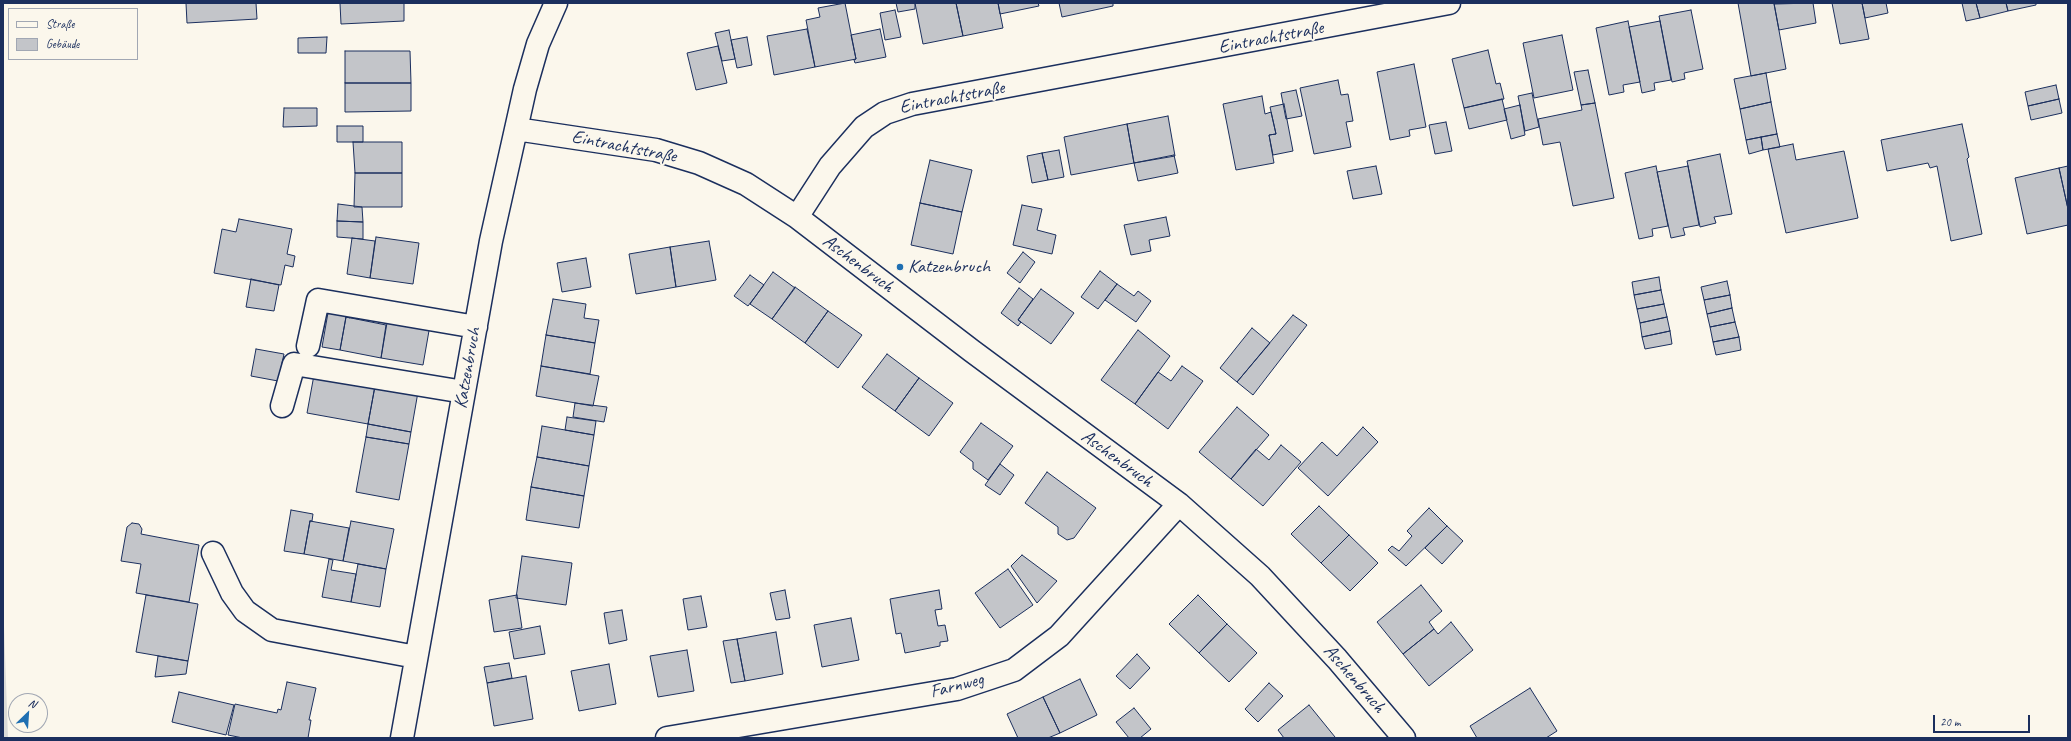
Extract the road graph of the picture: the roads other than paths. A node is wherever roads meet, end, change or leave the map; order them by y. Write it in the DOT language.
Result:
graph roads {
  1 [pos="556,3"];
  2 [pos="1449,3"];
  3 [pos="516,129"];
  4 [pos="797,217"];
  5 [pos="476,327"];
  6 [pos="308,346"];
  7 [pos="464,392"];
  8 [pos="282,406"];
  9 [pos="1179,504"];
  10 [pos="213,554"];
  11 [pos="416,657"];
  12 [pos="402,738"];
  13 [pos="667,738"];
  14 [pos="1404,738"];
  1 -- 3 [label="street, Katzenbruch"];
  2 -- 4 [label="street, Eintrachtstraße"];
  3 -- 4 [label="street, Eintrachtstraße"];
  3 -- 5 [label="street, Katzenbruch"];
  4 -- 9 [label="street, Aschenbruch"];
  5 -- 6 [label="street"];
  5 -- 7 [label="street, Katzenbruch"];
  7 -- 8 [label="street"];
  7 -- 11 [label="street, Katzenbruch"];
  9 -- 13 [label="street, Farnweg"];
  9 -- 14 [label="street, Aschenbruch"];
  10 -- 11 [label="street"];
  11 -- 12 [label="street, Katzenbruch"];
}
